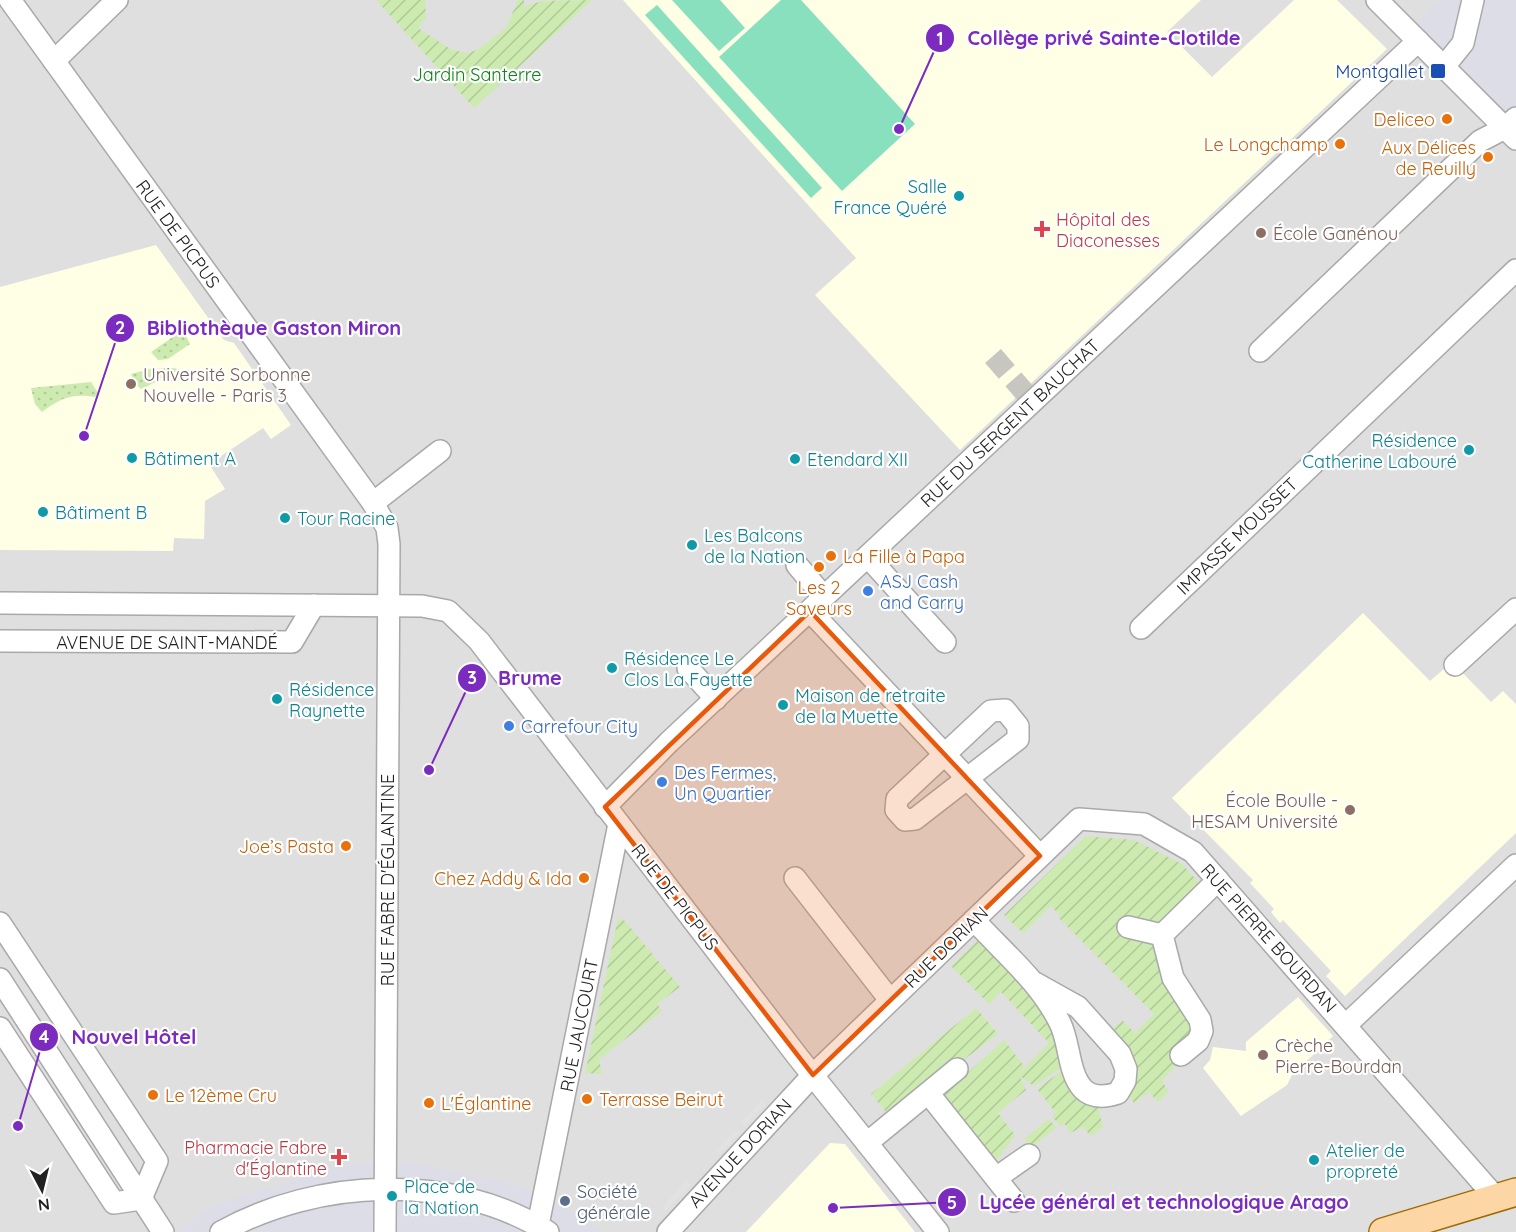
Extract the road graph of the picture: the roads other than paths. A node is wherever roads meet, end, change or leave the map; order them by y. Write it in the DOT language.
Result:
graph roads {
  1 [pos="10,0"];
  2 [pos="117,0"];
  3 [pos="1377,0"];
  4 [pos="1473,0"];
  5 [pos="1418,41"];
  6 [pos="54,61"];
  7 [pos="1443,68"];
  8 [pos="1512,128"];
  9 [pos="1516,270"];
  10 [pos="1260,351"];
  11 [pos="440,451"];
  12 [pos="373,503"];
  13 [pos="387,528"];
  14 [pos="868,557"];
  15 [pos="797,565"];
  16 [pos="0,603"];
  17 [pos="817,604"];
  18 [pos="314,605"];
  19 [pos="388,605"];
  20 [pos="1516,609"];
  21 [pos="1141,628"];
  22 [pos="0,641"];
  23 [pos="945,642"];
  24 [pos="1455,665"];
  25 [pos="688,668"];
  26 [pos="716,699"];
  27 [pos="945,754"];
  28 [pos="967,778"];
  29 [pos="605,807"];
  30 [pos="1079,819"];
  31 [pos="619,824"];
  32 [pos="1040,856"];
  33 [pos="1516,865"];
  34 [pos="795,878"];
  35 [pos="1218,880"];
  36 [pos="974,920"];
  37 [pos="0,923"];
  38 [pos="1128,927"];
  39 [pos="1162,935"];
  40 [pos="0,979"];
  41 [pos="1035,983"];
  42 [pos="890,1000"];
  43 [pos="1346,1025"];
  44 [pos="0,1028"];
  45 [pos="1181,1055"];
  46 [pos="957,1069"];
  47 [pos="813,1075"];
  48 [pos="929,1094"];
  49 [pos="867,1143"];
  50 [pos="1029,1155"];
  51 [pos="996,1178"];
  52 [pos="384,1189"];
  53 [pos="1506,1195"];
  54 [pos="141,1199"];
  55 [pos="1014,1201"];
  56 [pos="543,1229"];
  57 [pos="164,1232"];
  58 [pos="221,1232"];
  59 [pos="384,1232"];
  60 [pos="668,1232"];
  61 [pos="938,1232"];
  62 [pos="1383,1232"];
  1 -- 6 [label="street, RUE DE PICPUS"];
  2 -- 6 [label="street"];
  3 -- 5 [label="street"];
  4 -- 7 [label="street"];
  5 -- 7 [label="street"];
  5 -- 14 [label="street, RUE DU SERGENT BAUCHAT"];
  6 -- 12 [label="street, RUE DE PICPUS"];
  7 -- 8 [label="street"];
  8 -- 10 [label="street"];
  9 -- 21 [label="street, IMPASSE MOUSSET"];
  11 -- 12 [label="street"];
  12 -- 13 [label="street, RUE DE PICPUS"];
  13 -- 19 [label="street, RUE FABRE D'ÉGLANTINE"];
  14 -- 17 [label="street, RUE DU SERGENT BAUCHAT"];
  14 -- 23 [label="street"];
  15 -- 17 [label="street"];
  16 -- 18 [label="street, AVENUE DE SAINT-MANDÉ"];
  17 -- 26 [label="street, RUE DU SERGENT BAUCHAT"];
  17 -- 27 [label="street"];
  18 -- 19 [label="street, AVENUE DE SAINT-MANDÉ"];
  18 -- 22 [label="street, AVENUE DE SAINT-MANDÉ"];
  19 -- 29 [label="street, RUE DE PICPUS"];
  19 -- 52 [label="street, RUE FABRE D'ÉGLANTINE"];
  20 -- 24 [label="street"];
  25 -- 26 [label="street"];
  26 -- 29 [label="street, RUE DU SERGENT BAUCHAT"];
  27 -- 28 [label="street"];
  27 -- 28 [label="street"];
  27 -- 28 [label="street"];
  28 -- 32 [label="street"];
  29 -- 31 [label="street, RUE DE PICPUS"];
  30 -- 32 [label="street, RUE DORIAN"];
  30 -- 35 [label="street, RUE PIERRE BOURDAN"];
  31 -- 47 [label="street, RUE DE PICPUS"];
  31 -- 56 [label="street, RUE JAUCOURT"];
  32 -- 36 [label="street, RUE DORIAN"];
  33 -- 43 [label="street"];
  34 -- 42 [label="street"];
  35 -- 39 [label="street"];
  35 -- 43 [label="street, RUE PIERRE BOURDAN"];
  36 -- 41 [label="street"];
  36 -- 42 [label="street, RUE DORIAN"];
  37 -- 54 [label="street"];
  38 -- 39 [label="street"];
  39 -- 45 [label="street"];
  40 -- 54 [label="street"];
  41 -- 41 [label="street"];
  42 -- 47 [label="street, RUE DORIAN"];
  43 -- 53 [label="street, RUE PIERRE BOURDAN"];
  44 -- 54 [label="street"];
  46 -- 48 [label="street"];
  47 -- 49 [label="street, RUE DE PICPUS"];
  47 -- 60 [label="street, AVENUE DORIAN"];
  48 -- 49 [label="street"];
  48 -- 51 [label="street"];
  49 -- 61 [label="street, RUE DE PICPUS"];
  50 -- 51 [label="street"];
  51 -- 55 [label="street"];
  52 -- 56 [label="street"];
  52 -- 58 [label="street"];
  52 -- 59 [label="street, RUE FABRE D'ÉGLANTINE"];
  53 -- 62 [label="main road"];
  54 -- 57 [label="street"];
}
